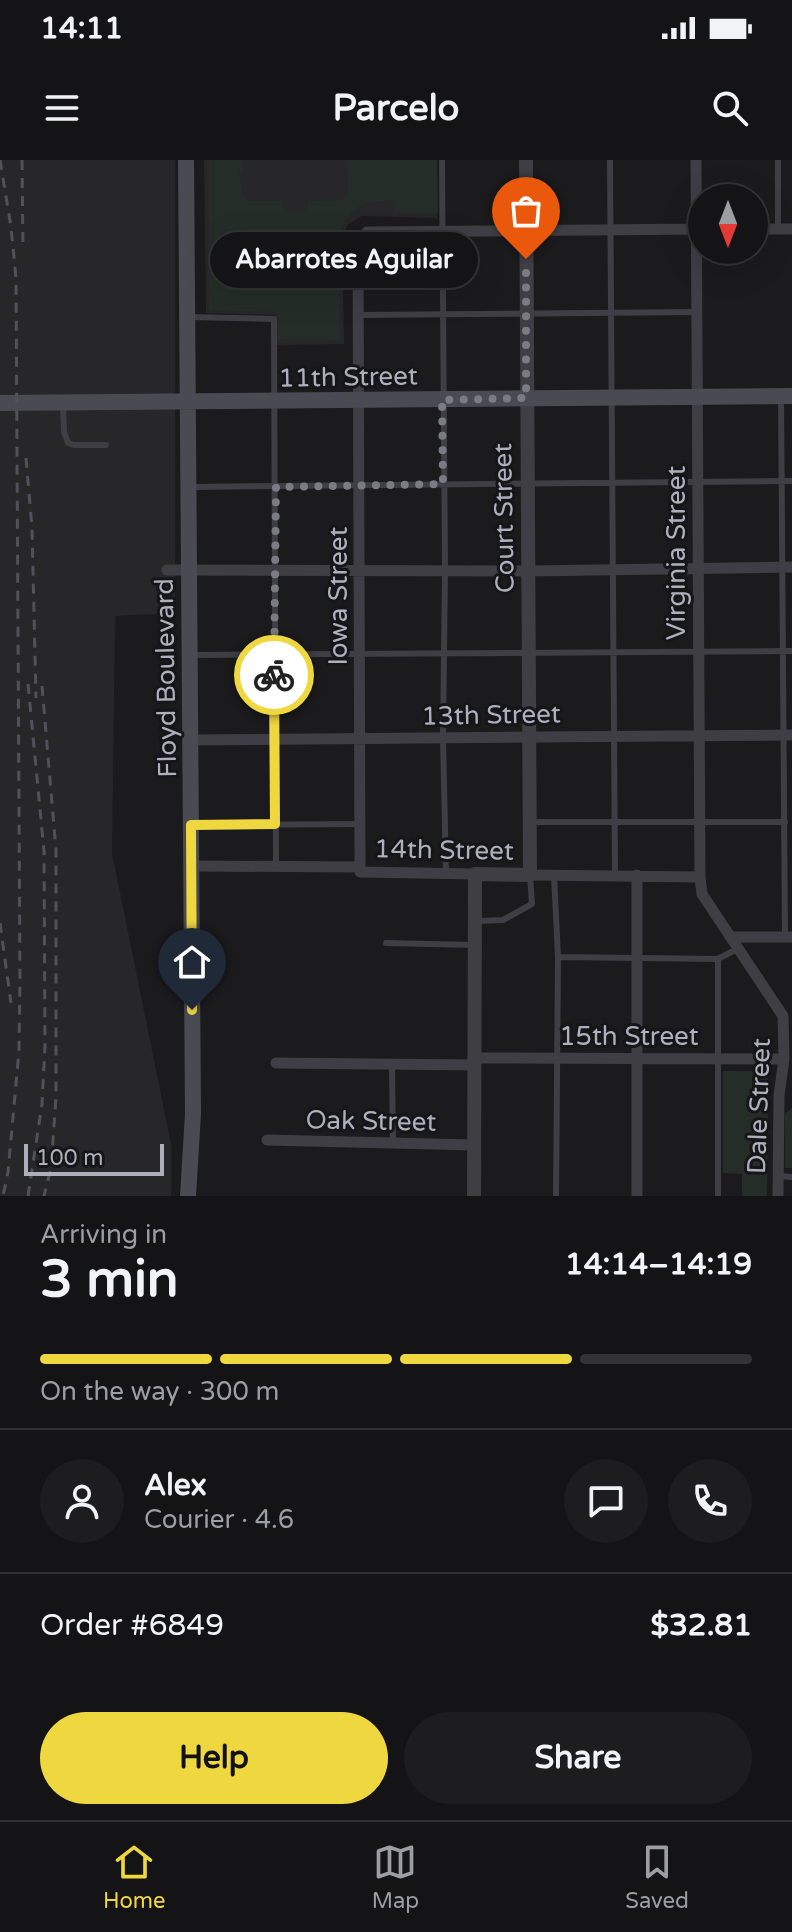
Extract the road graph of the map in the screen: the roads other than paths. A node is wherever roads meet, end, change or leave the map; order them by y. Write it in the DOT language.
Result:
graph roads {
  1 [pos="186,160"];
  2 [pos="442,160"];
  3 [pos="526,160"];
  4 [pos="610,160"];
  5 [pos="696,160"];
  6 [pos="778,160"];
  7 [pos="697,184"];
  8 [pos="688,229"];
  9 [pos="768,229"];
  10 [pos="778,229"];
  11 [pos="792,229"];
  12 [pos="610,230"];
  13 [pos="526,231"];
  14 [pos="441,232"];
  15 [pos="698,264"];
  16 [pos="696,312"];
  17 [pos="610,313"];
  18 [pos="526,314"];
  19 [pos="357,315"];
  20 [pos="441,315"];
  21 [pos="186,317"];
  22 [pos="786,396"];
  23 [pos="696,397"];
  24 [pos="526,398"];
  25 [pos="612,399"];
  26 [pos="442,400"];
  27 [pos="188,401"];
  28 [pos="357,401"];
  29 [pos="63,402"];
  30 [pos="273,402"];
  31 [pos="0,403"];
  32 [pos="106,445"];
  33 [pos="698,481"];
  34 [pos="783,481"];
  35 [pos="792,481"];
  36 [pos="612,482"];
  37 [pos="529,483"];
  38 [pos="443,484"];
  39 [pos="359,486"];
  40 [pos="187,487"];
  41 [pos="276,487"];
  42 [pos="787,567"];
  43 [pos="274,569"];
  44 [pos="613,569"];
  45 [pos="700,569"];
  46 [pos="167,570"];
  47 [pos="189,570"];
  48 [pos="359,570"];
  49 [pos="445,570"];
  50 [pos="529,571"];
  51 [pos="530,651"];
  52 [pos="698,651"];
  53 [pos="788,651"];
  54 [pos="613,652"];
  55 [pos="360,654"];
  56 [pos="444,654"];
  57 [pos="190,655"];
  58 [pos="274,655"];
  59 [pos="788,735"];
  60 [pos="531,736"];
  61 [pos="699,736"];
  62 [pos="614,737"];
  63 [pos="443,738"];
  64 [pos="359,739"];
  65 [pos="190,740"];
  66 [pos="274,741"];
  67 [pos="615,821"];
  68 [pos="699,821"];
  69 [pos="530,822"];
  70 [pos="785,822"];
  71 [pos="275,824"];
  72 [pos="360,824"];
  73 [pos="191,825"];
  74 [pos="192,866"];
  75 [pos="276,867"];
  76 [pos="360,867"];
  77 [pos="446,873"];
  78 [pos="475,874"];
  79 [pos="530,875"];
  80 [pos="554,875"];
  81 [pos="615,875"];
  82 [pos="637,875"];
  83 [pos="700,877"];
  84 [pos="474,921"];
  85 [pos="732,937"];
  86 [pos="789,937"];
  87 [pos="386,943"];
  88 [pos="474,945"];
  89 [pos="739,948"];
  90 [pos="558,957"];
  91 [pos="637,957"];
  92 [pos="718,959"];
  93 [pos="788,1016"];
  94 [pos="717,1057"];
  95 [pos="637,1058"];
  96 [pos="556,1059"];
  97 [pos="784,1059"];
  98 [pos="474,1062"];
  99 [pos="276,1063"];
  100 [pos="392,1064"];
  101 [pos="779,1095"];
  102 [pos="792,1096"];
  103 [pos="267,1140"];
  104 [pos="393,1143"];
  105 [pos="474,1145"];
  106 [pos="778,1176"];
  107 [pos="792,1177"];
  108 [pos="188,1196"];
  109 [pos="474,1196"];
  110 [pos="556,1196"];
  111 [pos="637,1196"];
  112 [pos="718,1196"];
  113 [pos="778,1196"];
  1 -- 21 [label="main road, Floyd Boulevard"];
  2 -- 14 [label="lane"];
  3 -- 13 [label="street, Court Street"];
  4 -- 12 [label="lane"];
  5 -- 7 [label="street, Virginia Street"];
  6 -- 10 [label="lane"];
  8 -- 12 [label="street"];
  9 -- 10 [label="street"];
  10 -- 11 [label="street"];
  12 -- 13 [label="street"];
  12 -- 17 [label="lane"];
  13 -- 14 [label="street"];
  13 -- 18 [label="street, Court Street"];
  14 -- 19 [label="street, Iowa Street"];
  14 -- 20 [label="lane"];
  15 -- 16 [label="street, Virginia Street"];
  16 -- 17 [label="lane"];
  16 -- 23 [label="street, Virginia Street"];
  17 -- 18 [label="lane"];
  17 -- 25 [label="lane"];
  18 -- 20 [label="lane"];
  18 -- 24 [label="street, Court Street"];
  19 -- 20 [label="lane"];
  19 -- 28 [label="street, Iowa Street"];
  20 -- 26 [label="lane"];
  21 -- 27 [label="main road, Floyd Boulevard"];
  21 -- 30 [label="lane"];
  22 -- 23 [label="main road, 11th Street"];
  22 -- 34 [label="lane"];
  23 -- 25 [label="main road, 11th Street"];
  23 -- 33 [label="street, Virginia Street"];
  24 -- 25 [label="main road, 11th Street"];
  24 -- 26 [label="main road, 11th Street"];
  24 -- 37 [label="street, Court Street"];
  25 -- 36 [label="lane"];
  26 -- 28 [label="main road, 11th Street"];
  26 -- 38 [label="lane"];
  27 -- 29 [label="main road, 11th Street"];
  27 -- 30 [label="main road, 11th Street"];
  27 -- 40 [label="main road, Floyd Boulevard"];
  28 -- 30 [label="main road, 11th Street"];
  28 -- 39 [label="street, Iowa Street"];
  29 -- 31 [label="main road, 11th Street"];
  29 -- 32 [label="lane"];
  30 -- 41 [label="lane"];
  33 -- 34 [label="lane"];
  33 -- 36 [label="lane"];
  33 -- 45 [label="street, Virginia Street"];
  34 -- 35 [label="lane"];
  34 -- 42 [label="lane"];
  36 -- 37 [label="lane"];
  36 -- 44 [label="lane"];
  37 -- 38 [label="lane"];
  37 -- 50 [label="street, Court Street"];
  38 -- 39 [label="lane"];
  38 -- 49 [label="lane"];
  39 -- 41 [label="lane"];
  39 -- 48 [label="street, Iowa Street"];
  40 -- 41 [label="lane"];
  40 -- 47 [label="main road, Floyd Boulevard"];
  41 -- 43 [label="lane"];
  42 -- 45 [label="street"];
  42 -- 53 [label="lane"];
  43 -- 47 [label="street"];
  43 -- 48 [label="street"];
  43 -- 58 [label="lane"];
  44 -- 45 [label="street"];
  44 -- 50 [label="street"];
  44 -- 54 [label="lane"];
  45 -- 52 [label="street, Virginia Street"];
  46 -- 47 [label="street"];
  47 -- 57 [label="main road, Floyd Boulevard"];
  48 -- 49 [label="street"];
  48 -- 55 [label="street, Iowa Street"];
  49 -- 50 [label="street"];
  49 -- 56 [label="lane"];
  50 -- 51 [label="street, Court Street"];
  51 -- 54 [label="lane"];
  51 -- 56 [label="lane"];
  51 -- 60 [label="street, Court Street"];
  52 -- 53 [label="lane"];
  52 -- 54 [label="lane"];
  52 -- 61 [label="street, Virginia Street"];
  53 -- 59 [label="lane"];
  54 -- 62 [label="lane"];
  55 -- 56 [label="lane"];
  55 -- 58 [label="lane"];
  55 -- 64 [label="street, Iowa Street"];
  56 -- 63 [label="lane"];
  57 -- 58 [label="lane"];
  57 -- 65 [label="main road, Floyd Boulevard"];
  58 -- 66 [label="lane"];
  59 -- 61 [label="street, 13th Street"];
  59 -- 70 [label="lane"];
  60 -- 62 [label="street, 13th Street"];
  60 -- 63 [label="street, 13th Street"];
  60 -- 69 [label="street, Court Street"];
  61 -- 62 [label="street, 13th Street"];
  61 -- 68 [label="street, Virginia Street"];
  62 -- 67 [label="lane"];
  63 -- 64 [label="street, 13th Street"];
  63 -- 77 [label="lane"];
  64 -- 66 [label="street, 13th Street"];
  64 -- 72 [label="street, Iowa Street"];
  65 -- 66 [label="street, 13th Street"];
  65 -- 73 [label="main road, Floyd Boulevard"];
  66 -- 71 [label="lane"];
  67 -- 68 [label="lane"];
  67 -- 69 [label="lane"];
  67 -- 81 [label="lane"];
  68 -- 70 [label="lane"];
  68 -- 83 [label="street, Virginia Street"];
  69 -- 79 [label="street, Court Street"];
  70 -- 86 [label="lane"];
  71 -- 72 [label="lane"];
  71 -- 73 [label="lane"];
  71 -- 75 [label="lane"];
  72 -- 76 [label="street, Iowa Street"];
  73 -- 74 [label="main road, Floyd Boulevard"];
  74 -- 75 [label="street, 14th Street"];
  74 -- 108 [label="main road, Floyd Boulevard"];
  75 -- 76 [label="street, 14th Street"];
  76 -- 77 [label="street, 14th Street"];
  77 -- 78 [label="street, 14th Street"];
  78 -- 79 [label="street, 14th Street"];
  78 -- 84 [label="street"];
  79 -- 80 [label="street, 14th Street"];
  79 -- 84 [label="lane"];
  80 -- 81 [label="street, 14th Street"];
  80 -- 90 [label="lane"];
  81 -- 82 [label="street, 14th Street"];
  82 -- 83 [label="street, 14th Street"];
  82 -- 91 [label="street"];
  83 -- 85 [label="street, Virginia Street"];
  84 -- 88 [label="street"];
  85 -- 86 [label="street"];
  85 -- 89 [label="street, Dale Street"];
  87 -- 88 [label="lane"];
  88 -- 98 [label="street"];
  89 -- 92 [label="lane"];
  89 -- 93 [label="street, Dale Street"];
  90 -- 91 [label="lane"];
  90 -- 96 [label="lane"];
  91 -- 92 [label="lane"];
  91 -- 95 [label="street"];
  92 -- 94 [label="lane"];
  93 -- 97 [label="street, Dale Street"];
  94 -- 95 [label="street, 15th Street"];
  94 -- 97 [label="street, 15th Street"];
  94 -- 112 [label="lane"];
  95 -- 96 [label="street, 15th Street"];
  95 -- 111 [label="street"];
  96 -- 98 [label="street, 15th Street"];
  96 -- 110 [label="lane"];
  97 -- 101 [label="street, Dale Street"];
  98 -- 100 [label="street, 15th Street"];
  98 -- 105 [label="street"];
  99 -- 100 [label="street, 15th Street"];
  100 -- 104 [label="lane"];
  101 -- 102 [label="street"];
  101 -- 106 [label="street, Dale Street"];
  103 -- 104 [label="street, Oak Street"];
  104 -- 105 [label="street, Oak Street"];
  105 -- 109 [label="street"];
  106 -- 107 [label="lane"];
  106 -- 113 [label="street, Dale Street"];
}
